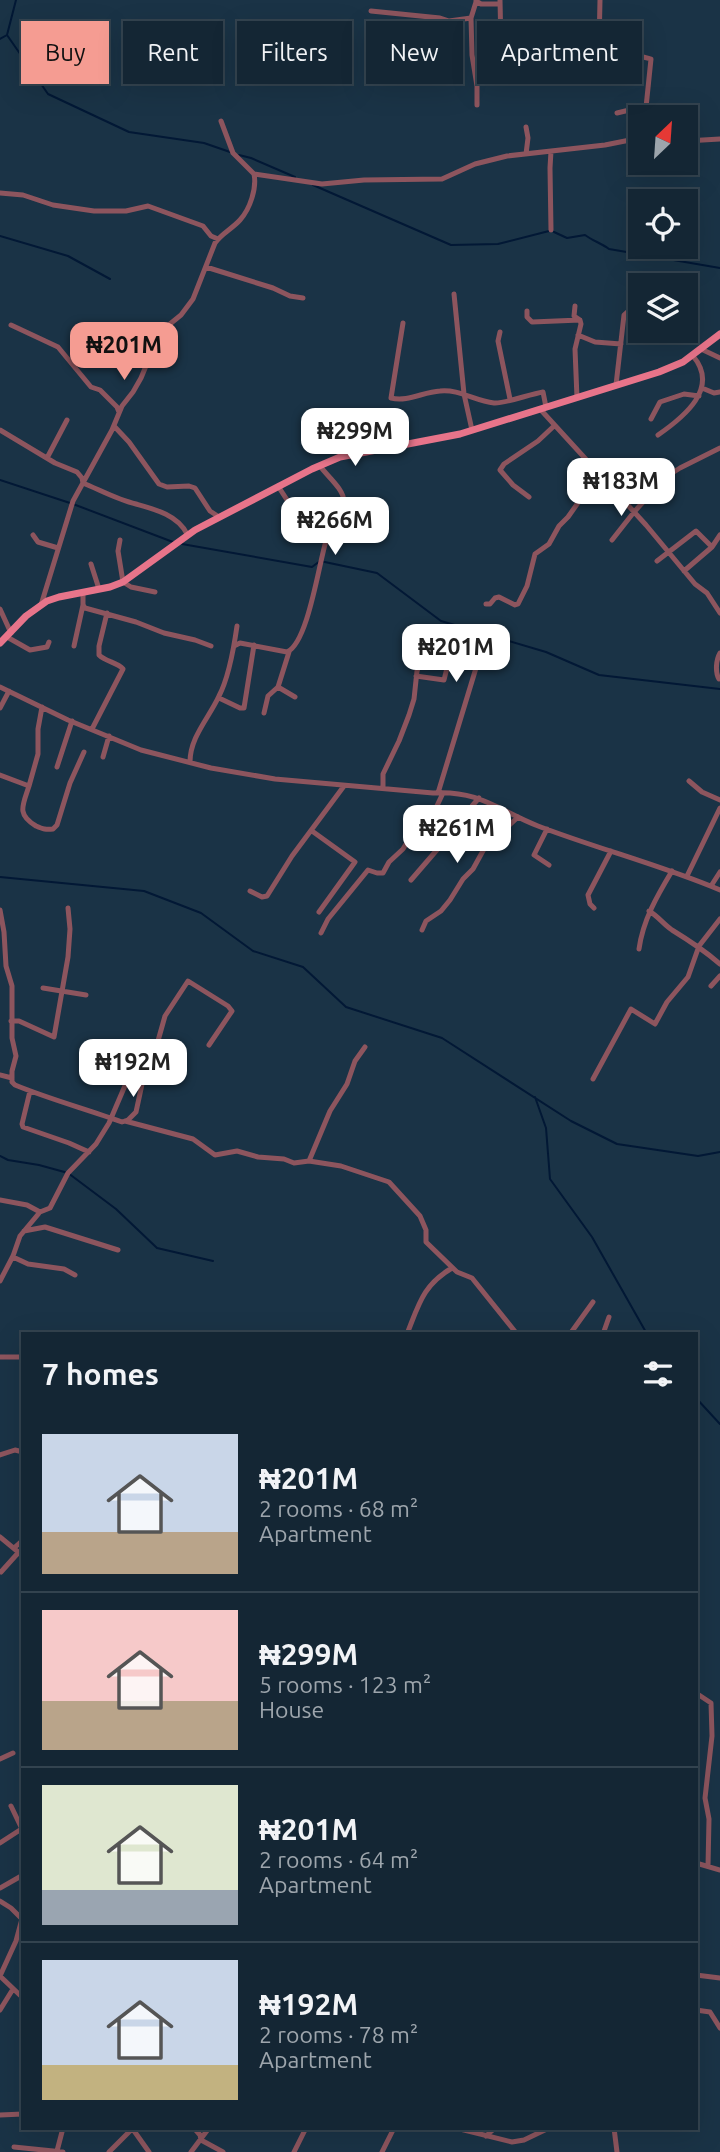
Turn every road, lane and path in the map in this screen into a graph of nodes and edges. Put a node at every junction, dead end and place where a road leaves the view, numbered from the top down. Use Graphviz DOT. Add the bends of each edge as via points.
graph roads {
  1 [pos="600,0"];
  2 [pos="475,1"];
  3 [pos="500,2"];
  4 [pos="371,11"];
  5 [pos="471,18"];
  6 [pos="500,21"];
  7 [pos="477,105"];
  8 [pos="646,105"];
  9 [pos="628,110"];
  10 [pos="617,113"];
  11 [pos="221,121"];
  12 [pos="526,127"];
  13 [pos="720,139"];
  14 [pos="628,140"];
  15 [pos="698,140"];
  16 [pos="551,151"];
  17 [pos="526,154"];
  18 [pos="254,174"];
  19 [pos="0,193"];
  20 [pos="551,230"];
  21 [pos="218,239"];
  22 [pos="206,267"];
  23 [pos="454,293"];
  24 [pos="303,298"];
  25 [pos="575,306"];
  26 [pos="527,311"];
  27 [pos="628,311"];
  28 [pos="580,320"];
  29 [pos="403,323"];
  30 [pos="11,325"];
  31 [pos="500,332"];
  32 [pos="720,334"];
  33 [pos="578,335"];
  34 [pos="621,344"];
  35 [pos="701,349"];
  36 [pos="693,356"];
  37 [pos="720,358"];
  38 [pos="616,386"];
  39 [pos="702,388"];
  40 [pos="720,392"];
  41 [pos="464,394"];
  42 [pos="699,396"];
  43 [pos="577,398"];
  44 [pos="510,399"];
  45 [pos="543,408"];
  46 [pos="119,412"];
  47 [pos="651,419"];
  48 [pos="67,420"];
  49 [pos="114,426"];
  50 [pos="554,426"];
  51 [pos="0,430"];
  52 [pos="472,430"];
  53 [pos="658,435"];
  54 [pos="720,448"];
  55 [pos="47,458"];
  56 [pos="320,466"];
  57 [pos="605,480"];
  58 [pos="83,483"];
  59 [pos="278,486"];
  60 [pos="529,497"];
  61 [pos="210,511"];
  62 [pos="634,512"];
  63 [pos="219,517"];
  64 [pos="206,524"];
  65 [pos="187,534"];
  66 [pos="720,535"];
  67 [pos="33,536"];
  68 [pos="120,540"];
  69 [pos="612,540"];
  70 [pos="326,542"];
  71 [pos="712,547"];
  72 [pos="58,548"];
  73 [pos="668,552"];
  74 [pos="657,561"];
  75 [pos="91,564"];
  76 [pos="684,570"];
  77 [pos="123,582"];
  78 [pos="99,589"];
  79 [pos="155,592"];
  80 [pos="82,593"];
  81 [pos="486,604"];
  82 [pos="41,605"];
  83 [pos="83,605"];
  84 [pos="0,609"];
  85 [pos="107,613"];
  86 [pos="720,613"];
  87 [pos="237,626"];
  88 [pos="417,632"];
  89 [pos="9,635"];
  90 [pos="455,636"];
  91 [pos="50,642"];
  92 [pos="0,643"];
  93 [pos="254,645"];
  94 [pos="74,646"];
  95 [pos="211,646"];
  96 [pos="234,646"];
  97 [pos="289,652"];
  98 [pos="720,653"];
  99 [pos="476,667"];
  100 [pos="416,676"];
  101 [pos="719,678"];
  102 [pos="0,687"];
  103 [pos="278,687"];
  104 [pos="9,691"];
  105 [pos="295,697"];
  106 [pos="219,698"];
  107 [pos="43,707"];
  108 [pos="0,708"];
  109 [pos="264,713"];
  110 [pos="72,721"];
  111 [pos="92,729"];
  112 [pos="109,736"];
  113 [pos="84,752"];
  114 [pos="103,757"];
  115 [pos="190,762"];
  116 [pos="57,767"];
  117 [pos="0,775"];
  118 [pos="689,781"];
  119 [pos="29,786"];
  120 [pos="344,786"];
  121 [pos="383,788"];
  122 [pos="440,793"];
  123 [pos="479,798"];
  124 [pos="720,800"];
  125 [pos="720,808"];
  126 [pos="518,817"];
  127 [pos="547,829"];
  128 [pos="312,831"];
  129 [pos="611,851"];
  130 [pos="549,865"];
  131 [pos="672,872"];
  132 [pos="720,872"];
  133 [pos="687,876"];
  134 [pos="411,880"];
  135 [pos="711,886"];
  136 [pos="720,890"];
  137 [pos="250,891"];
  138 [pos="68,908"];
  139 [pos="594,908"];
  140 [pos="0,910"];
  141 [pos="649,911"];
  142 [pos="319,912"];
  143 [pos="720,919"];
  144 [pos="422,930"];
  145 [pos="321,933"];
  146 [pos="699,946"];
  147 [pos="639,950"];
  148 [pos="720,964"];
  149 [pos="720,976"];
  150 [pos="711,986"];
  151 [pos="43,988"];
  152 [pos="61,991"];
  153 [pos="86,995"];
  154 [pos="11,1021"];
  155 [pos="209,1045"];
  156 [pos="365,1047"];
  157 [pos="145,1072"];
  158 [pos="0,1075"];
  159 [pos="12,1078"];
  160 [pos="593,1079"];
  161 [pos="30,1090"];
  162 [pos="111,1118"];
  163 [pos="125,1121"];
  164 [pos="89,1152"];
  165 [pos="309,1161"];
  166 [pos="0,1200"];
  167 [pos="20,1204"];
  168 [pos="40,1212"];
  169 [pos="30,1222"];
  170 [pos="24,1231"];
  171 [pos="118,1250"];
  172 [pos="13,1257"];
  173 [pos="452,1268"];
  174 [pos="75,1275"];
  175 [pos="0,1281"];
  176 [pos="593,1301"];
  177 [pos="609,1317"];
  178 [pos="408,1332"];
  179 [pos="515,1332"];
  180 [pos="571,1332"];
  181 [pos="604,1332"];
  182 [pos="0,1357"];
  183 [pos="21,1357"];
  184 [pos="21,1452"];
  185 [pos="0,1455"];
  186 [pos="0,1537"];
  187 [pos="21,1542"];
  188 [pos="14,1548"];
  189 [pos="21,1554"];
  190 [pos="21,1554"];
  191 [pos="1,1572"];
  192 [pos="698,1694"];
  193 [pos="13,1753"];
  194 [pos="0,1759"];
  195 [pos="11,1806"];
  196 [pos="21,1827"];
  197 [pos="21,1830"];
  198 [pos="0,1842"];
  199 [pos="698,1864"];
  200 [pos="708,1866"];
  201 [pos="720,1870"];
  202 [pos="21,1876"];
  203 [pos="0,1888"];
  204 [pos="0,1901"];
  205 [pos="21,1916"];
  206 [pos="21,1923"];
  207 [pos="698,1975"];
  208 [pos="0,1976"];
  209 [pos="720,1978"];
  210 [pos="13,1989"];
  211 [pos="21,1996"];
  212 [pos="0,2010"];
  213 [pos="698,2010"];
  214 [pos="720,2028"];
  215 [pos="21,2114"];
  216 [pos="0,2115"];
  217 [pos="62,2130"];
  218 [pos="130,2130"];
  219 [pos="133,2130"];
  220 [pos="196,2130"];
  221 [pos="208,2130"];
  222 [pos="305,2130"];
  223 [pos="393,2130"];
  224 [pos="464,2130"];
  225 [pos="493,2130"];
  226 [pos="545,2130"];
  227 [pos="614,2130"];
  228 [pos="486,2136"];
  229 [pos="201,2140"];
  230 [pos="15,2147"];
  231 [pos="34,2150"];
  232 [pos="60,2151"];
  233 [pos="109,2152"];
  234 [pos="149,2152"];
  235 [pos="191,2152"];
  236 [pos="223,2152"];
  237 [pos="294,2152"];
  238 [pos="382,2152"];
  239 [pos="617,2152"];
  1 -- 8 [label="street" via="599,46 604,51 651,59"];
  2 -- 3 [label="street"];
  2 -- 5 [label="street"];
  3 -- 6 [label="street"];
  4 -- 5 [label="street" via="449,21"];
  5 -- 7 [label="street"];
  9 -- 10 [label="street"];
  11 -- 18 [label="street" via="233,153"];
  12 -- 17 [label="street"];
  13 -- 15 [label="street"];
  14 -- 16 [label="street"];
  16 -- 17 [label="street"];
  16 -- 20 [label="street"];
  17 -- 18 [label="street" via="475,164 442,179 322,184"];
  18 -- 21 [label="street" via="254,190 243,216"];
  19 -- 21 [label="street" via="94,211 148,206 203,226"];
  21 -- 22 [label="street"];
  22 -- 24 [label="street"];
  22 -- 46 [label="street" via="193,299 159,338"];
  23 -- 41 [label="street"];
  25 -- 28 [label="street" via="573,316"];
  26 -- 28 [label="street" via="532,322"];
  27 -- 34 [label="street"];
  28 -- 33 [label="street"];
  29 -- 41 [label="street" via="391,398 439,391"];
  30 -- 46 [label="street" via="58,347"];
  31 -- 44 [label="street"];
  32 -- 35 [label="main road"];
  33 -- 34 [label="street"];
  33 -- 43 [label="street"];
  34 -- 38 [label="street"];
  35 -- 36 [label="main road"];
  35 -- 37 [label="street"];
  36 -- 38 [label="main road"];
  36 -- 39 [label="street" via="703,375"];
  38 -- 43 [label="main road"];
  39 -- 40 [label="street"];
  39 -- 42 [label="street"];
  41 -- 44 [label="street" via="496,403"];
  41 -- 52 [label="street"];
  42 -- 47 [label="street" via="684,394 660,402"];
  42 -- 53 [label="street" via="676,423"];
  43 -- 45 [label="main road"];
  44 -- 45 [label="street" via="543,393"];
  45 -- 50 [label="street"];
  45 -- 52 [label="main road"];
  46 -- 49 [label="street"];
  48 -- 55 [label="street"];
  49 -- 58 [label="street"];
  49 -- 61 [label="street" via="159,484 195,488"];
  50 -- 57 [label="street"];
  50 -- 60 [label="street" via="500,470"];
  51 -- 55 [label="street"];
  52 -- 56 [label="main road" via="369,450"];
  54 -- 62 [label="street" via="666,477"];
  55 -- 58 [label="street" via="77,472"];
  56 -- 59 [label="main road"];
  56 -- 70 [label="street" via="344,502"];
  57 -- 62 [label="street"];
  57 -- 81 [label="street" via="580,500 549,544 535,554 518,604 499,597"];
  58 -- 65 [label="street" via="155,509 183,526"];
  58 -- 72 [label="street"];
  59 -- 63 [label="main road"];
  59 -- 70 [label="street" via="302,523"];
  61 -- 63 [label="street"];
  61 -- 64 [label="street"];
  62 -- 69 [label="street"];
  62 -- 73 [label="street"];
  63 -- 64 [label="main road"];
  64 -- 65 [label="main road"];
  65 -- 77 [label="main road"];
  66 -- 71 [label="street"];
  67 -- 72 [label="street"];
  68 -- 77 [label="street"];
  70 -- 97 [label="street" via="310,608"];
  71 -- 73 [label="street" via="696,531"];
  71 -- 76 [label="street"];
  72 -- 82 [label="street"];
  73 -- 74 [label="street"];
  73 -- 76 [label="street"];
  75 -- 78 [label="street"];
  76 -- 86 [label="street"];
  77 -- 78 [label="main road"];
  77 -- 79 [label="street"];
  78 -- 80 [label="main road"];
  80 -- 82 [label="main road"];
  80 -- 83 [label="street"];
  82 -- 89 [label="main road"];
  83 -- 85 [label="street"];
  83 -- 94 [label="street"];
  84 -- 89 [label="street"];
  85 -- 95 [label="street"];
  85 -- 111 [label="street" via="99,655 124,669"];
  87 -- 96 [label="street"];
  88 -- 100 [label="street" via="426,648"];
  89 -- 91 [label="street" via="27,650 47,647"];
  89 -- 92 [label="main road"];
  90 -- 100 [label="street" via="444,680"];
  93 -- 96 [label="street"];
  93 -- 97 [label="street"];
  93 -- 106 [label="street" via="244,708"];
  96 -- 106 [label="street"];
  97 -- 103 [label="street"];
  98 -- 101 [label="street"];
  99 -- 122 [label="street"];
  100 -- 121 [label="street" via="414,699 383,774"];
  102 -- 104 [label="street"];
  103 -- 105 [label="street"];
  103 -- 109 [label="street" via="268,696"];
  104 -- 107 [label="street"];
  104 -- 108 [label="street"];
  106 -- 115 [label="street" via="192,746"];
  107 -- 110 [label="street"];
  107 -- 119 [label="street"];
  110 -- 111 [label="street"];
  110 -- 116 [label="street"];
  111 -- 112 [label="street"];
  112 -- 114 [label="street"];
  112 -- 115 [label="street"];
  113 -- 119 [label="street" via="53,829 45,830 24,818"];
  115 -- 120 [label="street" via="243,774"];
  117 -- 119 [label="street"];
  118 -- 124 [label="street"];
  120 -- 121 [label="street"];
  120 -- 128 [label="street"];
  121 -- 122 [label="street"];
  122 -- 123 [label="street"];
  122 -- 145 [label="street" via="435,810 418,824 383,873 368,870"];
  123 -- 126 [label="street"];
  123 -- 134 [label="street" via="454,834"];
  125 -- 133 [label="street"];
  126 -- 127 [label="street"];
  126 -- 144 [label="street" via="484,849 450,900"];
  127 -- 129 [label="street"];
  127 -- 130 [label="street" via="534,855"];
  128 -- 137 [label="street" via="267,896"];
  128 -- 142 [label="street" via="355,862"];
  129 -- 131 [label="street"];
  129 -- 139 [label="street" via="588,895"];
  131 -- 133 [label="street"];
  131 -- 141 [label="street"];
  132 -- 135 [label="street"];
  133 -- 135 [label="street"];
  135 -- 136 [label="street"];
  138 -- 152 [label="street" via="68,957"];
  140 -- 154 [label="street" via="12,986"];
  141 -- 146 [label="street"];
  141 -- 147 [label="street"];
  143 -- 146 [label="street"];
  146 -- 148 [label="street"];
  146 -- 160 [label="street" via="688,976 655,1024 631,1009"];
  149 -- 150 [label="street"];
  151 -- 152 [label="street"];
  152 -- 153 [label="street"];
  152 -- 154 [label="street" via="54,1037"];
  154 -- 159 [label="street" via="16,1056"];
  155 -- 157 [label="street" via="232,1011 188,981 165,1016"];
  156 -- 165 [label="street"];
  157 -- 162 [label="street" via="127,1080"];
  157 -- 163 [label="street" via="136,1112"];
  158 -- 159 [label="street"];
  159 -- 161 [label="street" via="15,1085"];
  161 -- 162 [label="street"];
  161 -- 164 [label="street" via="23,1128"];
  162 -- 163 [label="street"];
  162 -- 164 [label="street"];
  163 -- 165 [label="street" via="193,1139 215,1155 237,1151 294,1163"];
  164 -- 168 [label="street" via="68,1173 50,1208"];
  165 -- 173 [label="street" via="389,1182 416,1210 426,1230 426,1242"];
  166 -- 167 [label="street"];
  167 -- 168 [label="street"];
  167 -- 169 [label="street"];
  168 -- 169 [label="street"];
  169 -- 170 [label="street"];
  170 -- 171 [label="street" via="45,1227"];
  170 -- 172 [label="street"];
  172 -- 174 [label="street"];
  172 -- 175 [label="street"];
  173 -- 178 [label="street" via="425,1290"];
  173 -- 179 [label="street" via="472,1278"];
  176 -- 180 [label="street"];
  177 -- 181 [label="street"];
  182 -- 183 [label="street"];
  184 -- 185 [label="street"];
  186 -- 188 [label="street"];
  187 -- 188 [label="street"];
  188 -- 189 [label="street"];
  190 -- 191 [label="street"];
  192 -- 200 [label="street" via="713,1701 705,1798"];
  193 -- 194 [label="street"];
  195 -- 196 [label="street"];
  197 -- 198 [label="street"];
  199 -- 200 [label="street"];
  200 -- 201 [label="street"];
  202 -- 203 [label="street"];
  204 -- 205 [label="street"];
  206 -- 208 [label="street"];
  207 -- 209 [label="street"];
  208 -- 210 [label="street"];
  210 -- 211 [label="street"];
  210 -- 212 [label="street"];
  213 -- 214 [label="street" via="710,2012"];
  215 -- 216 [label="street"];
  217 -- 232 [label="street"];
  218 -- 233 [label="street"];
  219 -- 234 [label="street"];
  220 -- 229 [label="street"];
  221 -- 229 [label="street"];
  222 -- 237 [label="street"];
  223 -- 238 [label="street"];
  224 -- 228 [label="street"];
  225 -- 228 [label="street"];
  226 -- 228 [label="street" via="519,2142"];
  227 -- 239 [label="street"];
  229 -- 235 [label="street"];
  229 -- 236 [label="street"];
  230 -- 231 [label="street"];
  231 -- 232 [label="street"];
}
